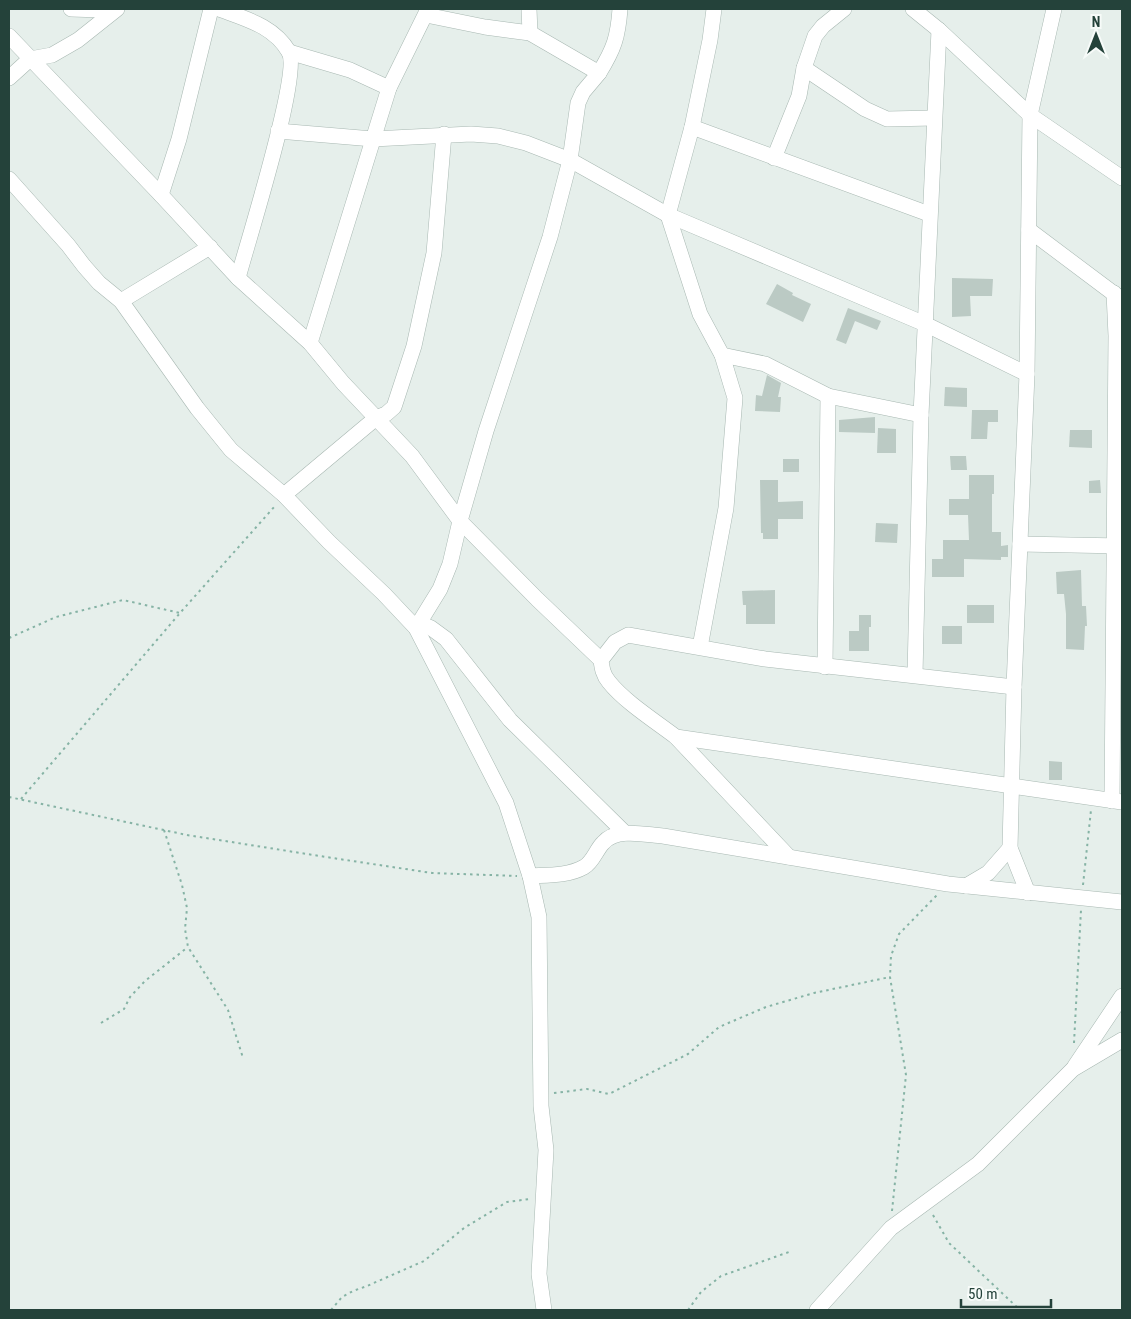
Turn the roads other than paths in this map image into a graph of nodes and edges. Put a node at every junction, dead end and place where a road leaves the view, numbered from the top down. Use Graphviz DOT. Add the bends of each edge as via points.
graph roads {
  1 [pos="71,9"];
  2 [pos="106,9"];
  3 [pos="117,9"];
  4 [pos="211,9"];
  5 [pos="219,9"];
  6 [pos="529,9"];
  7 [pos="620,9"];
  8 [pos="714,9"];
  9 [pos="844,9"];
  10 [pos="913,9"];
  11 [pos="1054,9"];
  12 [pos="427,12"];
  13 [pos="939,30"];
  14 [pos="530,33"];
  15 [pos="9,36"];
  16 [pos="289,52"];
  17 [pos="30,59"];
  18 [pos="804,68"];
  19 [pos="598,73"];
  20 [pos="9,78"];
  21 [pos="389,88"];
  22 [pos="1030,114"];
  23 [pos="934,118"];
  24 [pos="692,128"];
  25 [pos="278,131"];
  26 [pos="444,134"];
  27 [pos="373,139"];
  28 [pos="774,158"];
  29 [pos="570,160"];
  30 [pos="1122,178"];
  31 [pos="9,179"];
  32 [pos="161,195"];
  33 [pos="929,214"];
  34 [pos="668,215"];
  35 [pos="1029,230"];
  36 [pos="210,247"];
  37 [pos="238,278"];
  38 [pos="1118,297"];
  39 [pos="121,301"];
  40 [pos="925,324"];
  41 [pos="310,343"];
  42 [pos="722,354"];
  43 [pos="1027,374"];
  44 [pos="828,396"];
  45 [pos="920,415"];
  46 [pos="376,418"];
  47 [pos="284,495"];
  48 [pos="460,521"];
  49 [pos="1020,544"];
  50 [pos="1118,546"];
  51 [pos="418,626"];
  52 [pos="700,647"];
  53 [pos="601,660"];
  54 [pos="824,666"];
  55 [pos="916,675"];
  56 [pos="1014,687"];
  57 [pos="1117,702"];
  58 [pos="676,737"];
  59 [pos="1011,786"];
  60 [pos="1117,802"];
  61 [pos="625,833"];
  62 [pos="1010,848"];
  63 [pos="789,857"];
  64 [pos="530,876"];
  65 [pos="966,886"];
  66 [pos="1028,893"];
  67 [pos="1122,902"];
  68 [pos="1122,996"];
  69 [pos="1122,1040"];
  70 [pos="1073,1069"];
  71 [pos="544,1310"];
  72 [pos="817,1310"];
  1 -- 2 [label="street"];
  3 -- 17 [label="street" via="65,48 52,55"];
  4 -- 32 [label="street" via="179,139"];
  5 -- 16 [label="street" via="266,28"];
  6 -- 14 [label="street"];
  7 -- 19 [label="street" via="615,42"];
  8 -- 24 [label="street"];
  9 -- 18 [label="street" via="815,36"];
  10 -- 13 [label="street"];
  11 -- 22 [label="street"];
  12 -- 14 [label="street" via="485,27"];
  12 -- 21 [label="street"];
  13 -- 22 [label="street"];
  13 -- 23 [label="street"];
  14 -- 19 [label="street"];
  15 -- 17 [label="street"];
  16 -- 21 [label="street" via="350,70"];
  16 -- 25 [label="street" via="292,60 290,84"];
  17 -- 20 [label="street"];
  17 -- 32 [label="street"];
  18 -- 23 [label="street" via="865,109 887,119"];
  18 -- 28 [label="street" via="799,96"];
  19 -- 29 [label="street" via="578,103"];
  21 -- 27 [label="street"];
  22 -- 30 [label="street"];
  22 -- 35 [label="street"];
  23 -- 33 [label="street"];
  24 -- 28 [label="street"];
  24 -- 34 [label="street"];
  25 -- 27 [label="street"];
  25 -- 37 [label="street"];
  26 -- 27 [label="street"];
  26 -- 29 [label="street" via="498,136"];
  26 -- 46 [label="street" via="434,253 414,346 394,408"];
  27 -- 41 [label="street"];
  28 -- 33 [label="street"];
  29 -- 34 [label="street"];
  29 -- 48 [label="street" via="550,237"];
  31 -- 39 [label="street" via="99,283"];
  32 -- 36 [label="street"];
  33 -- 40 [label="street"];
  34 -- 40 [label="street"];
  34 -- 42 [label="street" via="700,314"];
  35 -- 38 [label="street"];
  35 -- 43 [label="street"];
  36 -- 37 [label="street"];
  36 -- 39 [label="street"];
  37 -- 41 [label="street"];
  38 -- 50 [label="street"];
  39 -- 47 [label="street" via="197,408 232,450"];
  40 -- 43 [label="street"];
  40 -- 45 [label="street"];
  41 -- 46 [label="street"];
  42 -- 44 [label="street" via="765,364"];
  42 -- 52 [label="street" via="735,398 726,508"];
  43 -- 49 [label="street"];
  44 -- 45 [label="street"];
  44 -- 54 [label="street"];
  45 -- 55 [label="street"];
  46 -- 47 [label="street"];
  46 -- 48 [label="street" via="412,456"];
  47 -- 51 [label="street"];
  48 -- 51 [label="street" via="450,564 440,589"];
  48 -- 53 [label="street"];
  49 -- 50 [label="street"];
  49 -- 56 [label="street"];
  50 -- 57 [label="street"];
  51 -- 61 [label="street" via="431,628 446,639 510,720"];
  51 -- 64 [label="street" via="506,803"];
  52 -- 53 [label="street" via="628,634 614,642"];
  52 -- 54 [label="street"];
  53 -- 58 [label="street" via="602,671 608,681"];
  54 -- 55 [label="street"];
  55 -- 56 [label="street"];
  56 -- 59 [label="street"];
  57 -- 60 [label="street"];
  58 -- 59 [label="street"];
  58 -- 63 [label="street"];
  59 -- 60 [label="street"];
  59 -- 62 [label="street"];
  61 -- 63 [label="street" via="663,836"];
  61 -- 64 [label="street" via="604,841 585,867 569,873"];
  62 -- 65 [label="street" via="988,872"];
  62 -- 66 [label="street"];
  63 -- 65 [label="street"];
  64 -- 71 [label="street" via="539,917 541,1094 546,1150 539,1274"];
  65 -- 66 [label="street"];
  66 -- 67 [label="street"];
  68 -- 70 [label="street"];
  69 -- 70 [label="street"];
  70 -- 72 [label="street" via="978,1164 891,1228"];
}
